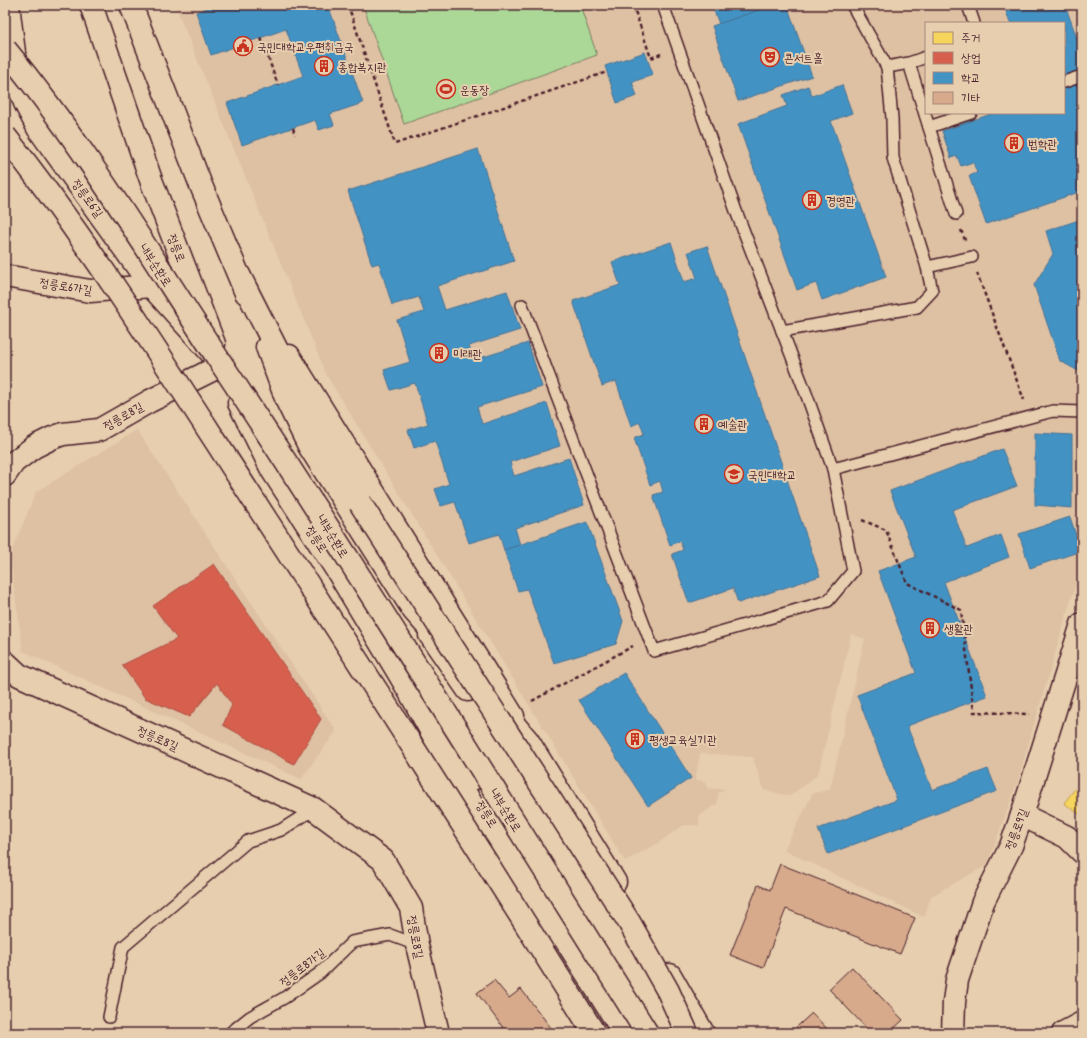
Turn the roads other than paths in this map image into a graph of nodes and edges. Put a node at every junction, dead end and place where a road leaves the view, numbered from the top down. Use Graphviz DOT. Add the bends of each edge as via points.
graph roads {
  1 [pos="8,5"];
  2 [pos="91,5"];
  3 [pos="131,5"];
  4 [pos="663,5"];
  5 [pos="852,5"];
  6 [pos="968,5"];
  7 [pos="974,22"];
  8 [pos="5,49"];
  9 [pos="925,57"];
  10 [pos="909,63"];
  11 [pos="886,67"];
  12 [pos="1082,76"];
  13 [pos="1065,82"];
  14 [pos="968,114"];
  15 [pos="929,127"];
  16 [pos="5,136"];
  17 [pos="956,214"];
  18 [pos="972,257"];
  19 [pos="927,266"];
  20 [pos="239,275"];
  21 [pos="5,276"];
  22 [pos="151,286"];
  23 [pos="522,305"];
  24 [pos="782,331"];
  25 [pos="222,365"];
  26 [pos="1082,412"];
  27 [pos="833,469"];
  28 [pos="5,475"];
  29 [pos="414,612"];
  30 [pos="1082,624"];
  31 [pos="5,662"];
  32 [pos="398,671"];
  33 [pos="528,740"];
  34 [pos="314,810"];
  35 [pos="1022,815"];
  36 [pos="593,845"];
  37 [pos="1082,852"];
  38 [pos="417,945"];
  39 [pos="109,1017"];
  40 [pos="1082,1023"];
  41 [pos="230,1033"];
  42 [pos="438,1033"];
  43 [pos="589,1033"];
  44 [pos="594,1033"];
  45 [pos="624,1033"];
  46 [pos="647,1033"];
  47 [pos="657,1033"];
  48 [pos="688,1033"];
  49 [pos="703,1033"];
  50 [pos="952,1033"];
  51 [pos="1063,1033"];
  1 -- 22 [label="main road, 정릉로6길" via="18,84 25,103 38,128"];
  2 -- 25 [label="main road, 정릉로" via="151,180"];
  3 -- 20 [label="main road" via="200,183"];
  4 -- 24 [label="lane" via="736,211"];
  5 -- 11 [label="lane"];
  6 -- 7 [label="lane"];
  8 -- 46 [label="main road, 내부순환로, bridge" via="35,85 90,163 264,428"];
  9 -- 10 [label="lane"];
  10 -- 11 [label="lane"];
  10 -- 15 [label="lane"];
  11 -- 19 [label="lane" via="892,118 893,158"];
  12 -- 13 [label="lane"];
  14 -- 15 [label="lane"];
  15 -- 17 [label="lane"];
  16 -- 44 [label="main road, bridge" via="111,279 464,825"];
  18 -- 19 [label="lane"];
  19 -- 24 [label="lane" via="932,292 917,307"];
  20 -- 29 [label="main road" via="287,401 309,446"];
  20 -- 33 [label="main road"];
  20 -- 48 [label="main road, bridge" via="319,433 360,503 629,922 668,991"];
  21 -- 22 [label="main road, 정릉로6가길" via="90,291"];
  22 -- 25 [label="main road, 정릉로6길"];
  23 -- 27 [label="lane" via="654,651 828,601 853,571"];
  24 -- 27 [label="lane"];
  25 -- 28 [label="main road, 정릉로8길" via="99,430 63,434 34,447 14,462"];
  25 -- 32 [label="main road, 정릉로" via="272,470"];
  26 -- 27 [label="lane" via="1053,412 1031,417"];
  29 -- 33 [label="main road"];
  29 -- 36 [label="main road" via="509,750"];
  30 -- 35 [label="main road, 정릉로9길"];
  31 -- 34 [label="main road, 정릉로8길" via="19,675"];
  32 -- 43 [label="main road, bridge" via="577,994"];
  32 -- 45 [label="main road, 정릉로"];
  32 -- 47 [label="main road" via="600,945"];
  33 -- 36 [label="main road"];
  34 -- 38 [label="main road, 정릉로8길" via="383,860 411,908"];
  34 -- 39 [label="lane" via="281,830 248,841 123,948"];
  35 -- 37 [label="main road" via="1067,837"];
  35 -- 50 [label="main road, 정릉로9길" via="1011,846 983,902 957,980"];
  36 -- 49 [label="main road"];
  38 -- 41 [label="lane, 정릉로8가길" via="390,935 352,942 320,973 284,998 250,1017"];
  38 -- 42 [label="main road, 정릉로8길"];
  40 -- 51 [label="main road"];
}
